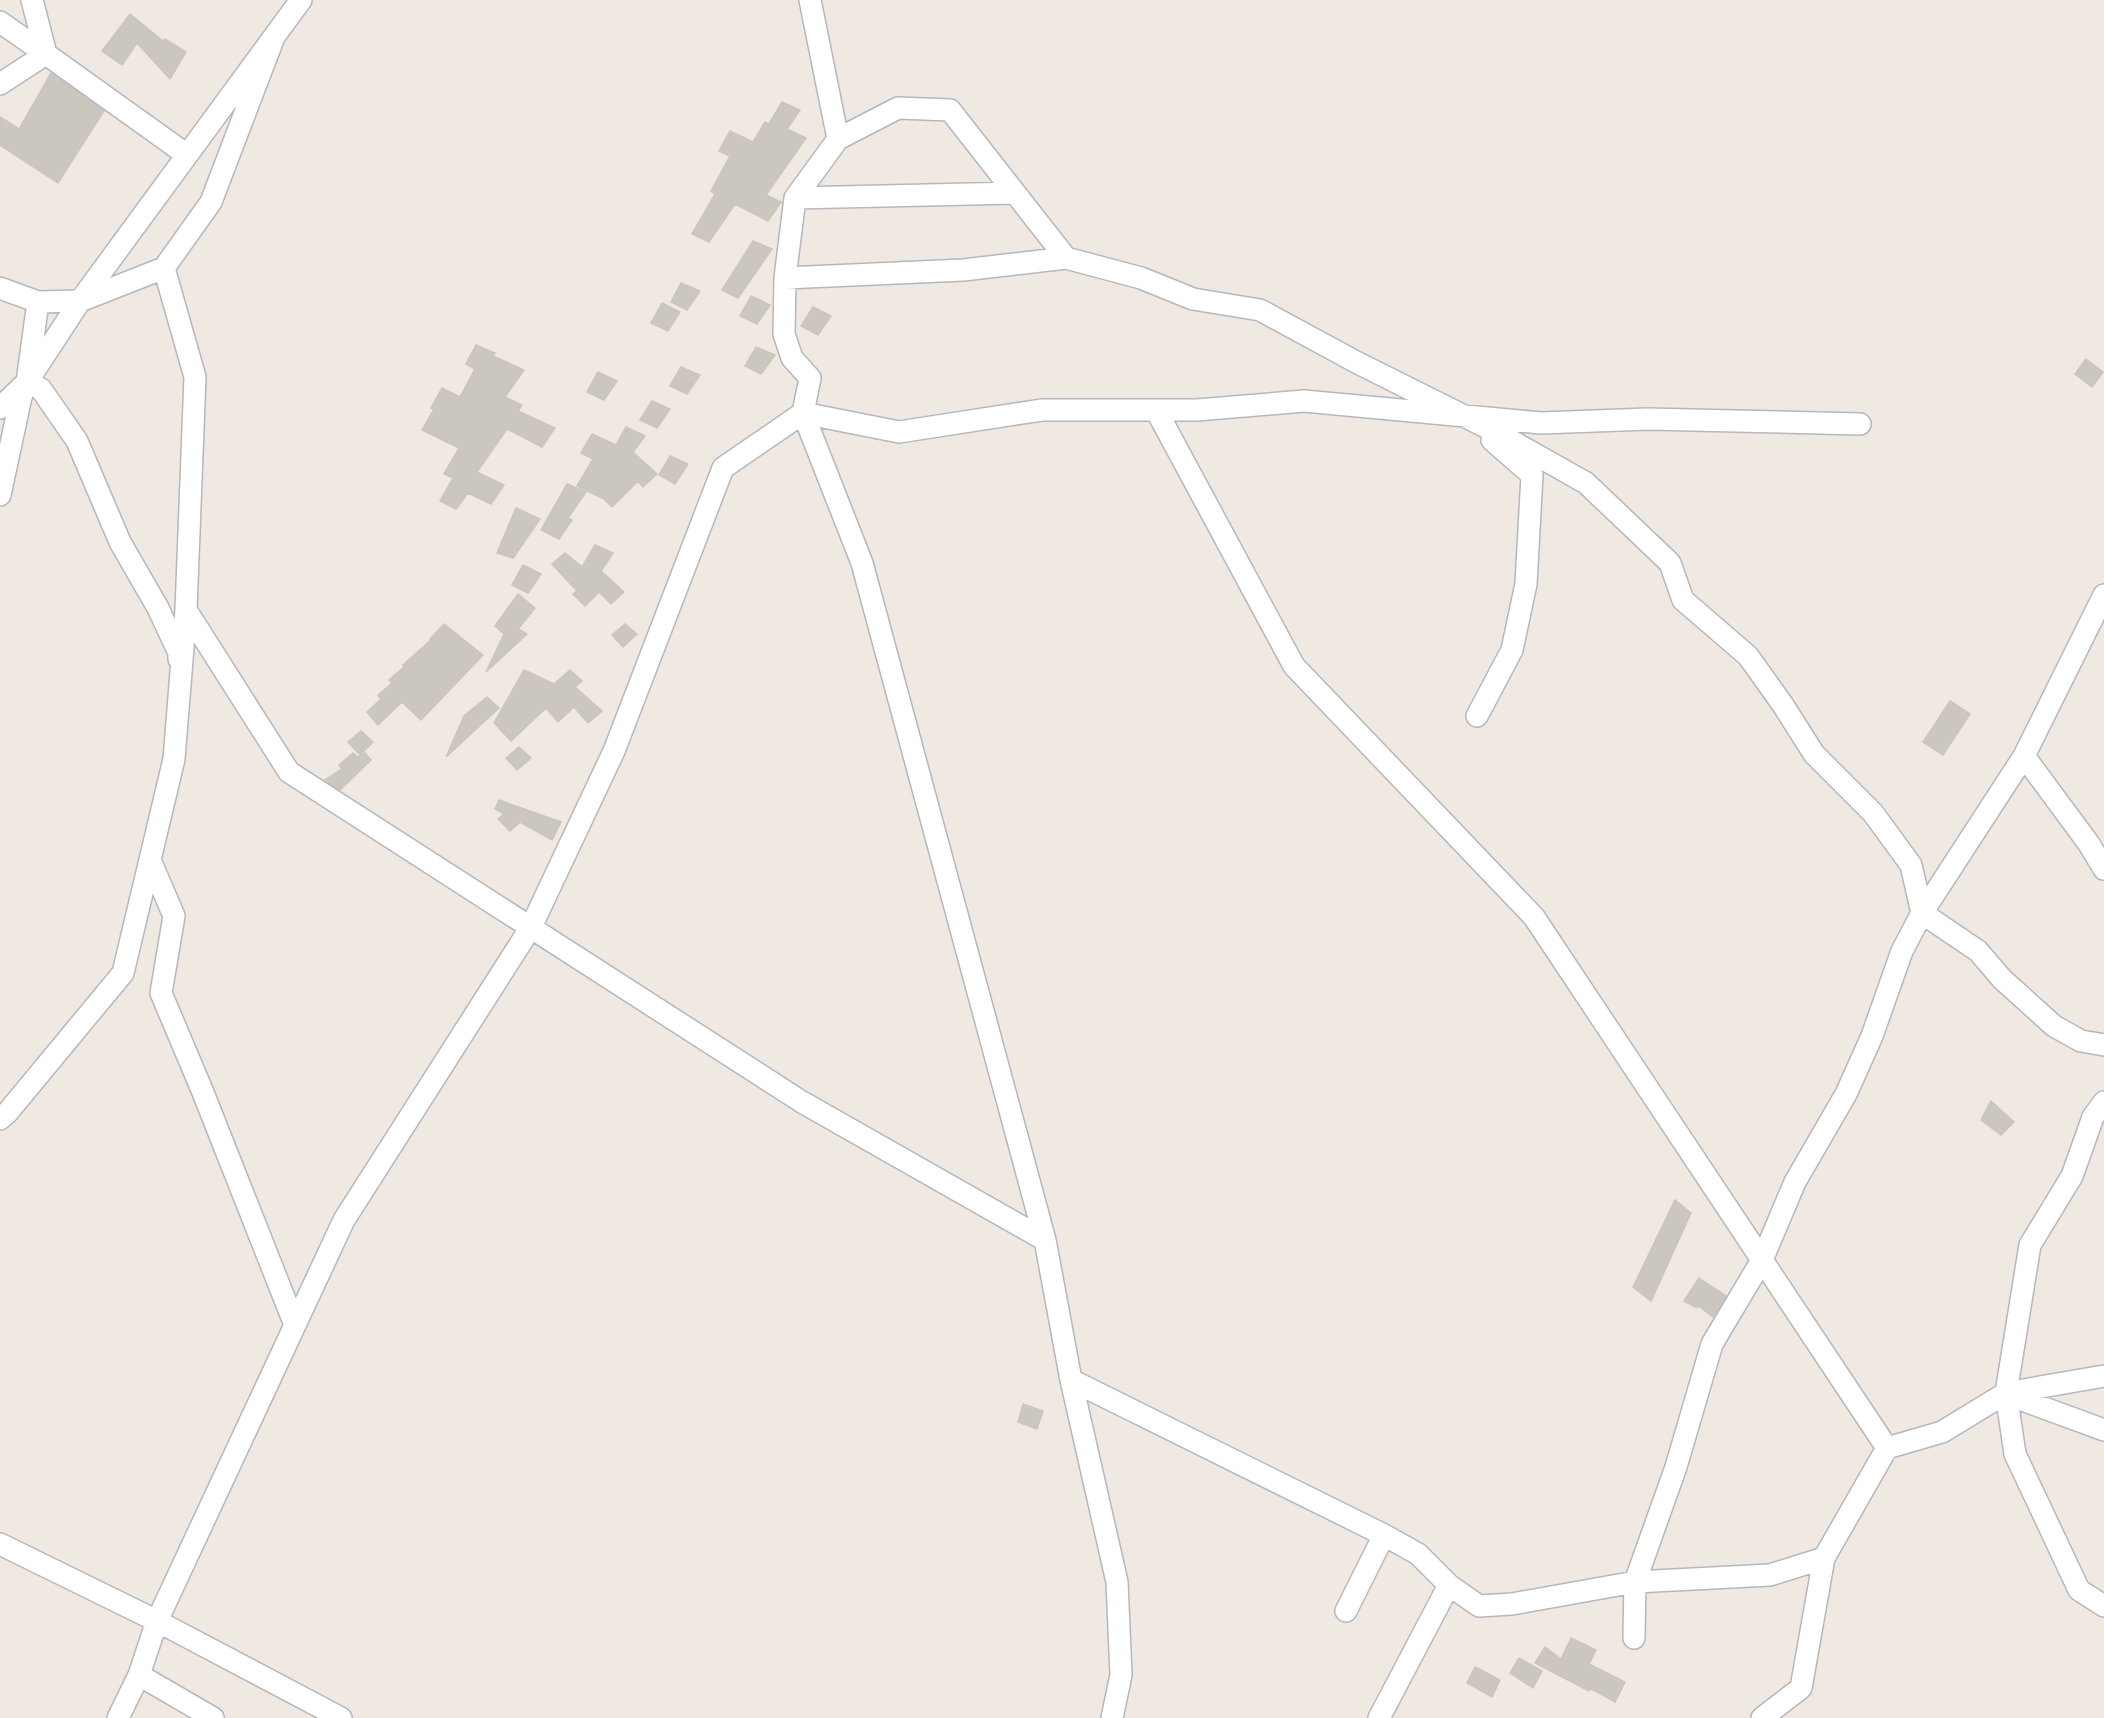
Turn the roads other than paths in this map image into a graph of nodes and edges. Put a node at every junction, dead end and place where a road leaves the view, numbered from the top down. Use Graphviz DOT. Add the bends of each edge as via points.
graph roads {
  1 [pos="32,0"];
  2 [pos="301,0"];
  3 [pos="810,0"];
  4 [pos="0,22"];
  5 [pos="274,37"];
  6 [pos="46,54"];
  7 [pos="0,84"];
  8 [pos="838,139"];
  9 [pos="187,155"];
  10 [pos="1016,193"];
  11 [pos="795,198"];
  12 [pos="1066,258"];
  13 [pos="164,267"];
  14 [pos="785,278"];
  15 [pos="0,288"];
  16 [pos="80,301"];
  17 [pos="38,302"];
  18 [pos="27,381"];
  19 [pos="0,408"];
  20 [pos="1156,410"];
  21 [pos="803,413"];
  22 [pos="1465,416"];
  23 [pos="1860,424"];
  24 [pos="0,495"];
  25 [pos="2104,596"];
  26 [pos="186,610"];
  27 [pos="180,678"];
  28 [pos="1477,716"];
  29 [pos="2024,756"];
  30 [pos="150,860"];
  31 [pos="2104,870"];
  32 [pos="1922,913"];
  33 [pos="531,927"];
  34 [pos="2104,1045"];
  35 [pos="2099,1110"];
  36 [pos="0,1119"];
  37 [pos="2104,1136"];
  38 [pos="1046,1240"];
  39 [pos="1762,1260"];
  40 [pos="295,1325"];
  41 [pos="2104,1376"];
  42 [pos="1071,1380"];
  43 [pos="2006,1394"];
  44 [pos="2104,1430"];
  45 [pos="1887,1448"];
  46 [pos="1384,1535"];
  47 [pos="0,1544"];
  48 [pos="1824,1557"];
  49 [pos="1635,1582"];
  50 [pos="1449,1586"];
  51 [pos="2104,1606"];
  52 [pos="1346,1611"];
  53 [pos="157,1621"];
  54 [pos="1634,1638"];
  55 [pos="139,1676"];
  56 [pos="118,1718"];
  57 [pos="213,1718"];
  58 [pos="341,1718"];
  59 [pos="1112,1718"];
  60 [pos="1379,1718"];
  61 [pos="1762,1718"];
  1 -- 6 [label="street"];
  2 -- 5 [label="street"];
  3 -- 8 [label="street"];
  4 -- 6 [label="street"];
  5 -- 9 [label="street"];
  5 -- 13 [label="street" via="211,202"];
  6 -- 7 [label="street"];
  6 -- 9 [label="street"];
  8 -- 10 [label="street" via="898,108 950,110"];
  8 -- 11 [label="street"];
  9 -- 16 [label="street"];
  10 -- 11 [label="street"];
  10 -- 12 [label="street"];
  11 -- 14 [label="street"];
  12 -- 14 [label="street" via="963,270"];
  12 -- 22 [label="street" via="1141,278 1193,299 1260,310"];
  13 -- 16 [label="street"];
  13 -- 26 [label="street" via="195,377"];
  14 -- 21 [label="street" via="784,334 792,358 810,378"];
  15 -- 17 [label="street"];
  16 -- 17 [label="street"];
  16 -- 18 [label="street"];
  17 -- 18 [label="street"];
  18 -- 19 [label="street"];
  18 -- 24 [label="street"];
  18 -- 27 [label="street" via="41,389 77,441 120,542 179,653"];
  20 -- 21 [label="street" via="1042,410 899,432"];
  20 -- 22 [label="street" via="1304,400"];
  20 -- 39 [label="street" via="1294,666 1534,917"];
  21 -- 33 [label="street" via="723,468 614,752"];
  21 -- 38 [label="street" via="862,562"];
  22 -- 23 [label="street" via="1541,423 1648,419"];
  22 -- 28 [label="street" via="1532,476 1526,584 1512,650"];
  22 -- 32 [label="street" via="1586,483 1670,563 1683,600 1748,656 1814,754 1873,813 1911,865"];
  25 -- 29 [label="street"];
  26 -- 27 [label="street"];
  26 -- 33 [label="street" via="289,772"];
  27 -- 30 [label="street" via="174,759"];
  29 -- 31 [label="street"];
  29 -- 32 [label="street"];
  30 -- 36 [label="street" via="123,974"];
  30 -- 40 [label="street" via="174,916 161,993"];
  32 -- 34 [label="street" via="1977,951 2054,1026 2081,1041"];
  32 -- 39 [label="street" via="1902,951 1872,1036 1846,1094 1795,1182"];
  33 -- 38 [label="street" via="802,1102"];
  33 -- 40 [label="street" via="344,1220"];
  35 -- 37 [label="street"];
  35 -- 43 [label="street" via="2072,1176 2030,1245"];
  38 -- 42 [label="street"];
  39 -- 45 [label="street"];
  39 -- 49 [label="street" via="1712,1344 1676,1467"];
  40 -- 53 [label="street"];
  41 -- 43 [label="street"];
  42 -- 46 [label="street"];
  42 -- 59 [label="street" via="1117,1582 1121,1675"];
  43 -- 44 [label="street"];
  43 -- 45 [label="street" via="1942,1432"];
  43 -- 51 [label="street" via="2015,1454 2079,1590"];
  45 -- 48 [label="street"];
  46 -- 50 [label="street" via="1418,1554"];
  46 -- 52 [label="street"];
  47 -- 53 [label="street"];
  48 -- 49 [label="street" via="1770,1575"];
  48 -- 61 [label="street" via="1801,1688"];
  49 -- 50 [label="street" via="1512,1604 1479,1606"];
  49 -- 54 [label="street"];
  50 -- 60 [label="street"];
  53 -- 55 [label="street"];
  53 -- 58 [label="street"];
  55 -- 56 [label="street"];
  55 -- 57 [label="street"];
}
